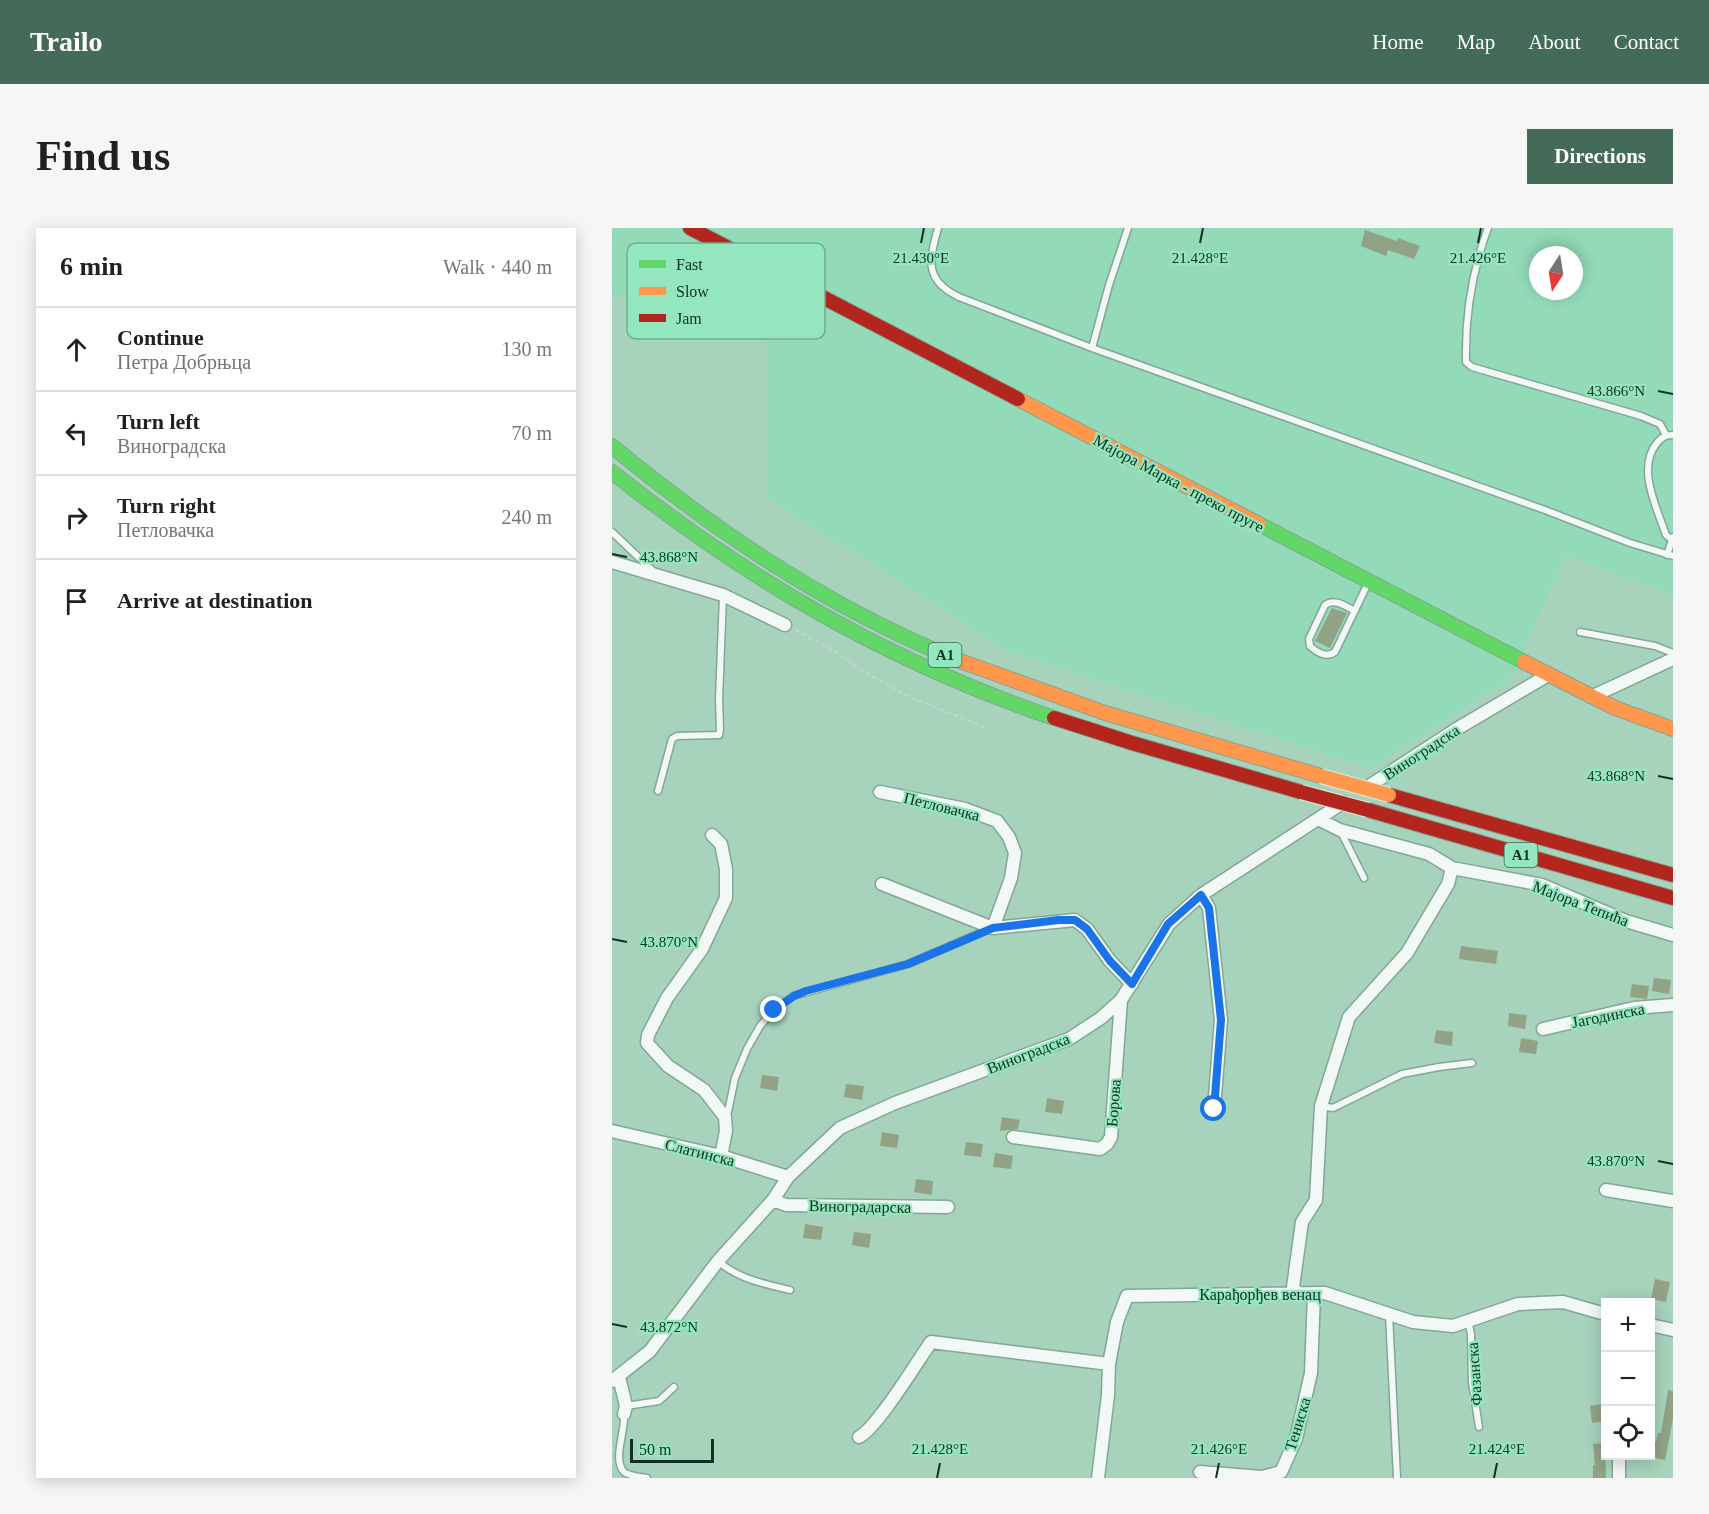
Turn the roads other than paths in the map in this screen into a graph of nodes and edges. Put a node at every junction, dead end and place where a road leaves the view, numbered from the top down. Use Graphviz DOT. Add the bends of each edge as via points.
graph roads {
  1 [pos="690,228"];
  2 [pos="938,228"];
  3 [pos="1128,228"];
  4 [pos="1488,228"];
  5 [pos="719,243"];
  6 [pos="825,298"];
  7 [pos="1092,348"];
  8 [pos="1670,435"];
  9 [pos="612,446"];
  10 [pos="612,472"];
  11 [pos="612,532"];
  12 [pos="1672,538"];
  13 [pos="1670,556"];
  14 [pos="612,562"];
  15 [pos="658,576"];
  16 [pos="1369,582"];
  17 [pos="723,595"];
  18 [pos="1355,611"];
  19 [pos="785,625"];
  20 [pos="1580,632"];
  21 [pos="1673,653"];
  22 [pos="1673,659"];
  23 [pos="1548,675"];
  24 [pos="1591,697"];
  25 [pos="1673,729"];
  26 [pos="658,791"];
  27 [pos="880,792"];
  28 [pos="1318,819"];
  29 [pos="1340,830"];
  30 [pos="712,835"];
  31 [pos="1452,868"];
  32 [pos="1673,875"];
  33 [pos="1364,878"];
  34 [pos="882,884"];
  35 [pos="1201,895"];
  36 [pos="1673,898"];
  37 [pos="993,928"];
  38 [pos="1673,935"];
  39 [pos="1132,984"];
  40 [pos="1121,1000"];
  41 [pos="1673,1005"];
  42 [pos="1543,1029"];
  43 [pos="1472,1063"];
  44 [pos="1321,1106"];
  45 [pos="1214,1109"];
  46 [pos="725,1117"];
  47 [pos="612,1131"];
  48 [pos="1012,1137"];
  49 [pos="721,1156"];
  50 [pos="788,1177"];
  51 [pos="1606,1190"];
  52 [pos="773,1200"];
  53 [pos="1673,1201"];
  54 [pos="948,1207"];
  55 [pos="718,1262"];
  56 [pos="790,1290"];
  57 [pos="1314,1293"];
  58 [pos="1298,1294"];
  59 [pos="1601,1313"];
  60 [pos="1389,1314"];
  61 [pos="1468,1321"];
  62 [pos="1655,1326"];
  63 [pos="1673,1330"];
  64 [pos="1109,1364"];
  65 [pos="616,1379"];
  66 [pos="674,1387"];
  67 [pos="625,1410"];
  68 [pos="1479,1427"];
  69 [pos="859,1437"];
  70 [pos="1619,1460"];
  71 [pos="1200,1472"];
  72 [pos="647,1478"];
  73 [pos="1098,1478"];
  74 [pos="1397,1478"];
  75 [pos="1619,1478"];
  1 -- 5 [label="main road, Мајора Марка - преко пруге"];
  2 -- 7 [label="lane" via="930,258 934,276 944,290"];
  3 -- 7 [label="lane"];
  4 -- 8 [label="lane" via="1471,289 1466,362 1472,367 1641,416 1660,424"];
  6 -- 16 [label="main road, Мајора Марка - преко пруге"];
  7 -- 13 [label="lane"];
  8 -- 12 [label="lane" via="1652,449 1648,462 1650,485 1666,535"];
  9 -- 32 [label="main road, A1, bridge" via="756,553 833,600 947,656 1051,695 1198,741"];
  10 -- 36 [label="main road, A1, bridge" via="735,565 826,619 902,658 990,696 1142,747"];
  11 -- 15 [label="lane"];
  12 -- 13 [label="lane"];
  14 -- 15 [label="street"];
  15 -- 17 [label="street"];
  16 -- 18 [label="lane"];
  16 -- 23 [label="main road, Мајора Марка - преко пруге"];
  17 -- 19 [label="street"];
  17 -- 26 [label="lane" via="719,735 672,739"];
  18 -- 18 [label="lane" via="1332,601 1325,605 1309,639 1310,646 1321,654 1333,654"];
  20 -- 21 [label="lane"];
  22 -- 24 [label="street"];
  23 -- 24 [label="main road, Мајора Марка - преко пруге"];
  23 -- 28 [label="street, Виноградска"];
  24 -- 25 [label="main road, Мајора Марка - преко пруге"];
  27 -- 37 [label="street, Петловачка" via="965,809 997,821 1016,853"];
  28 -- 29 [label="street, Мајора Тепића"];
  28 -- 35 [label="street, Виноградска"];
  29 -- 31 [label="street, Мајора Тепића" via="1429,854"];
  29 -- 33 [label="lane"];
  30 -- 46 [label="street" via="721,844 726,898 702,949 667,998 647,1043 668,1066 704,1090"];
  31 -- 38 [label="street, Мајора Тепића" via="1542,885 1626,921"];
  31 -- 44 [label="street" via="1448,884 1407,953 1349,1017"];
  34 -- 37 [label="street"];
  35 -- 39 [label="street, Виноградска" via="1168,924"];
  35 -- 45 [label="street" via="1209,908 1221,1020"];
  37 -- 39 [label="street" via="1075,920"];
  37 -- 46 [label="lane" via="908,964 806,991 774,1010 747,1049"];
  39 -- 40 [label="street, Виноградска"];
  40 -- 48 [label="street, Борова" via="1111,1137 1107,1144 1100,1149"];
  40 -- 50 [label="street, Виноградска" via="1069,1039 895,1103 840,1128"];
  41 -- 42 [label="street, Јагодинска" via="1634,1008"];
  43 -- 44 [label="lane" via="1402,1074 1333,1108"];
  44 -- 58 [label="street" via="1316,1200 1302,1222 1293,1287"];
  46 -- 49 [label="street"];
  47 -- 49 [label="street, Слатинска"];
  49 -- 50 [label="street, Слатинска"];
  50 -- 52 [label="street, Виноградска"];
  51 -- 53 [label="street"];
  52 -- 54 [label="street, Виноградарска" via="786,1205"];
  52 -- 55 [label="street, Виноградска"];
  55 -- 56 [label="lane" via="751,1280"];
  55 -- 65 [label="street, Виноградска" via="650,1351"];
  57 -- 58 [label="street, Карађорђев венац"];
  57 -- 60 [label="street, Карађорђев венац"];
  57 -- 71 [label="street, Тениска" via="1311,1373 1296,1439 1281,1472 1262,1477"];
  58 -- 64 [label="street, Карађорђев венац" via="1127,1296 1117,1322"];
  59 -- 61 [label="street, Карађорђев венац" via="1563,1302 1518,1304"];
  60 -- 61 [label="street, Карађорђев венац" via="1413,1322 1453,1326"];
  60 -- 74 [label="lane"];
  61 -- 68 [label="lane, Фазанска"];
  62 -- 63 [label="street"];
  64 -- 69 [label="street" via="931,1342 879,1418"];
  64 -- 73 [label="street, Карађорђев венац"];
  65 -- 67 [label="street"];
  66 -- 67 [label="lane" via="659,1401"];
  67 -- 72 [label="lane" via="619,1450 621,1468 626,1474"];
  70 -- 75 [label="street"];
}
